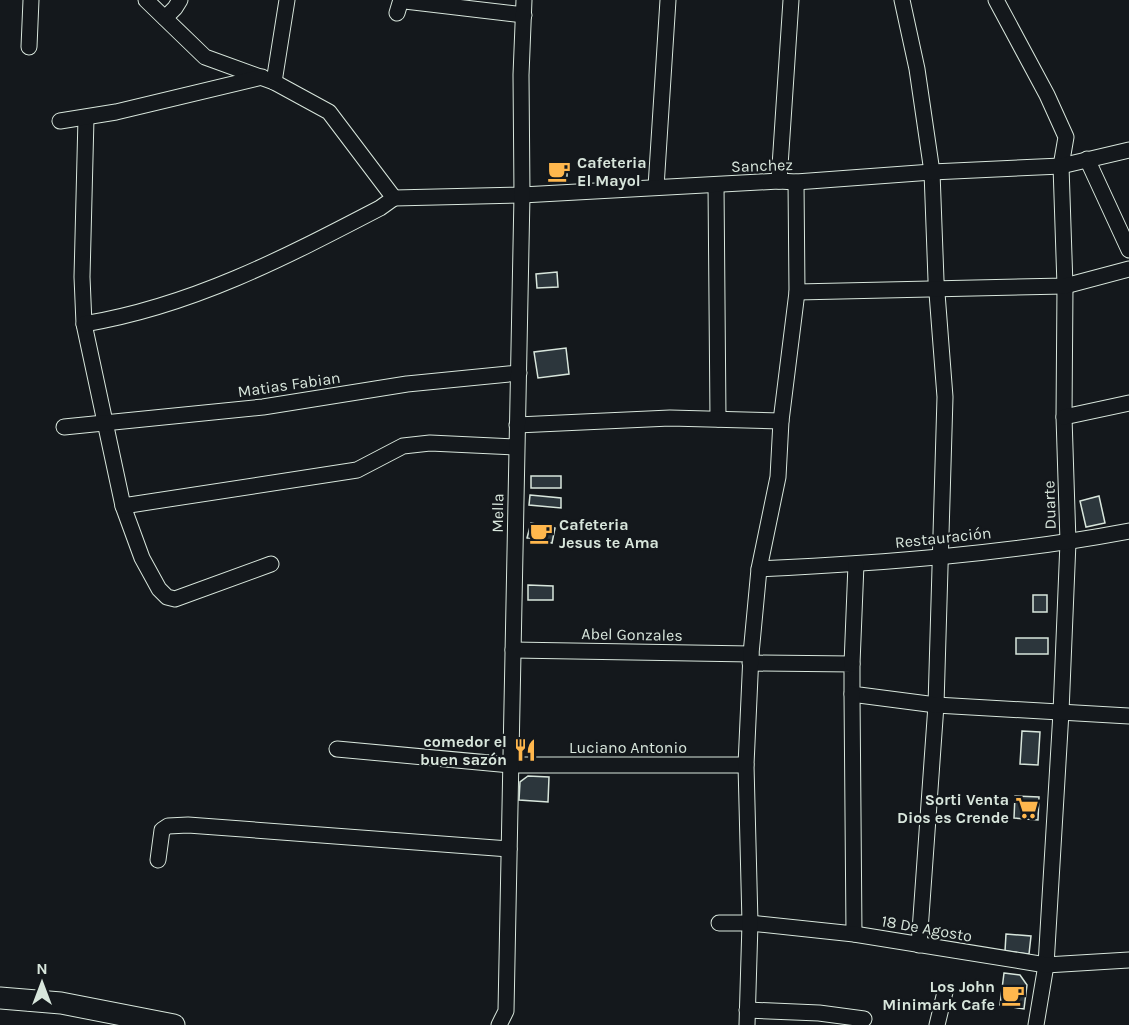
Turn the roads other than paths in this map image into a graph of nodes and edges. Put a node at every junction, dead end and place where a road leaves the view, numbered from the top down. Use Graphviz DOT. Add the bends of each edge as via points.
graph roads {
  1 [pos="31,0"];
  2 [pos="146,0"];
  3 [pos="180,0"];
  4 [pos="287,0"];
  5 [pos="668,0"];
  6 [pos="791,0"];
  7 [pos="902,0"];
  8 [pos="996,0"];
  9 [pos="524,8"];
  10 [pos="397,13"];
  11 [pos="165,18"];
  12 [pos="28,47"];
  13 [pos="268,80"];
  14 [pos="86,118"];
  15 [pos="60,121"];
  16 [pos="1129,150"];
  17 [pos="1087,159"];
  18 [pos="1062,166"];
  19 [pos="932,172"];
  20 [pos="779,181"];
  21 [pos="796,182"];
  22 [pos="716,185"];
  23 [pos="656,187"];
  24 [pos="522,195"];
  25 [pos="394,198"];
  26 [pos="1129,250"];
  27 [pos="1129,269"];
  28 [pos="1065,286"];
  29 [pos="937,290"];
  30 [pos="797,292"];
  31 [pos="84,324"];
  32 [pos="519,373"];
  33 [pos="1129,403"];
  34 [pos="1064,417"];
  35 [pos="718,419"];
  36 [pos="781,421"];
  37 [pos="104,423"];
  38 [pos="517,425"];
  39 [pos="64,427"];
  40 [pos="516,447"];
  41 [pos="123,506"];
  42 [pos="1129,531"];
  43 [pos="1068,542"];
  44 [pos="940,556"];
  45 [pos="271,564"];
  46 [pos="856,564"];
  47 [pos="759,569"];
  48 [pos="513,650"];
  49 [pos="750,658"];
  50 [pos="852,664"];
  51 [pos="852,694"];
  52 [pos="936,705"];
  53 [pos="1061,712"];
  54 [pos="1129,716"];
  55 [pos="337,749"];
  56 [pos="511,765"];
  57 [pos="746,765"];
  58 [pos="509,849"];
  59 [pos="158,860"];
  60 [pos="720,923"];
  61 [pos="750,923"];
  62 [pos="854,934"];
  63 [pos="919,945"];
  64 [pos="1129,960"];
  65 [pos="1046,965"];
  66 [pos="945,992"];
  67 [pos="0,998"];
  68 [pos="747,1017"];
  69 [pos="864,1019"];
  70 [pos="174,1025"];
  71 [pos="499,1025"];
  72 [pos="937,1025"];
  73 [pos="1036,1025"];
  1 -- 12 [label="street"];
  2 -- 11 [label="street"];
  3 -- 11 [label="street"];
  4 -- 13 [label="street"];
  5 -- 23 [label="street"];
  6 -- 20 [label="street"];
  7 -- 19 [label="street"];
  8 -- 18 [label="street, Duarte" via="1066,137"];
  9 -- 10 [label="street" via="405,1 400,3"];
  9 -- 24 [label="street, Mella"];
  11 -- 13 [label="street" via="205,57"];
  13 -- 14 [label="street"];
  13 -- 25 [label="street" via="329,112"];
  14 -- 15 [label="street"];
  14 -- 31 [label="street"];
  16 -- 17 [label="street, Sanchez"];
  17 -- 18 [label="street, Sanchez"];
  17 -- 26 [label="street"];
  18 -- 19 [label="street, Sanchez"];
  18 -- 28 [label="street, Duarte"];
  19 -- 21 [label="street, Sanchez"];
  19 -- 29 [label="street"];
  20 -- 21 [label="street, Sanchez"];
  20 -- 22 [label="street, Sanchez"];
  21 -- 30 [label="street"];
  22 -- 23 [label="street, Sanchez"];
  22 -- 35 [label="street"];
  23 -- 24 [label="street, Sanchez"];
  24 -- 25 [label="street, Sanchez"];
  24 -- 32 [label="street, Mella"];
  25 -- 31 [label="street" via="258,270 153,310"];
  27 -- 28 [label="street"];
  28 -- 29 [label="street"];
  28 -- 34 [label="street, Duarte"];
  29 -- 30 [label="street"];
  29 -- 44 [label="street" via="945,396"];
  30 -- 36 [label="street"];
  31 -- 37 [label="street"];
  32 -- 37 [label="street, Matias Fabian" via="407,384 263,407"];
  32 -- 38 [label="street, Mella"];
  33 -- 34 [label="street"];
  34 -- 43 [label="street, Duarte"];
  35 -- 36 [label="street"];
  35 -- 38 [label="street"];
  36 -- 47 [label="street" via="778,477"];
  37 -- 39 [label="street, Matias Fabian"];
  37 -- 41 [label="street"];
  38 -- 40 [label="street, Mella"];
  40 -- 41 [label="street" via="429,443 404,446 357,470"];
  40 -- 48 [label="street, Mella"];
  41 -- 45 [label="street" via="142,558 167,597 175,599"];
  42 -- 43 [label="street, Restauración"];
  43 -- 44 [label="street, Restauración"];
  43 -- 53 [label="street, Duarte"];
  44 -- 46 [label="street, Restauración"];
  44 -- 52 [label="street"];
  46 -- 47 [label="street, Restauración"];
  46 -- 50 [label="street"];
  47 -- 49 [label="street"];
  48 -- 49 [label="street, Abel Gonzales"];
  48 -- 56 [label="street, Mella"];
  49 -- 50 [label="street, Abel Gonzales"];
  49 -- 57 [label="street"];
  50 -- 51 [label="street"];
  51 -- 52 [label="street"];
  51 -- 62 [label="street"];
  52 -- 53 [label="street"];
  52 -- 63 [label="street"];
  53 -- 54 [label="street"];
  53 -- 65 [label="street, Duarte"];
  55 -- 56 [label="street, Luciano Antonio"];
  56 -- 57 [label="street, Luciano Antonio"];
  56 -- 58 [label="street, Mella"];
  57 -- 61 [label="street"];
  58 -- 59 [label="street" via="188,825 162,830"];
  58 -- 71 [label="street, Mella" via="506,1011"];
  60 -- 61 [label="street, 18 De Agosto"];
  61 -- 62 [label="street, 18 De Agosto"];
  61 -- 68 [label="street"];
  62 -- 63 [label="street, 18 De Agosto"];
  63 -- 65 [label="street, 18 De Agosto"];
  64 -- 65 [label="street, 18 De Agosto"];
  65 -- 73 [label="street, Duarte"];
  66 -- 72 [label="street"];
  67 -- 70 [label="main road" via="61,1003"];
  68 -- 69 [label="street" via="819,1013"];
}
